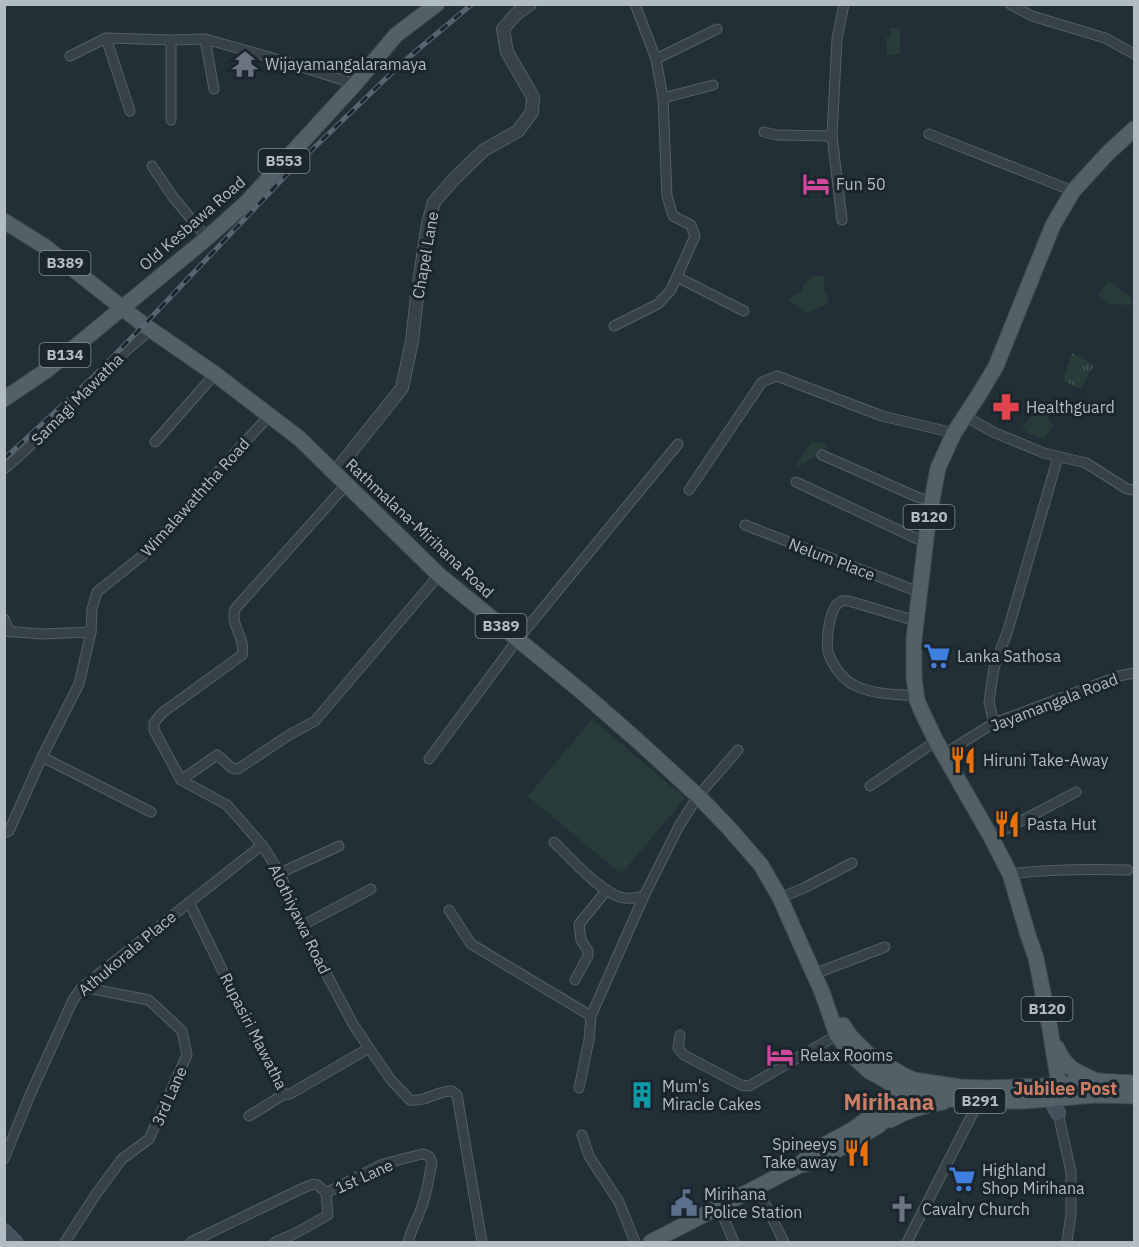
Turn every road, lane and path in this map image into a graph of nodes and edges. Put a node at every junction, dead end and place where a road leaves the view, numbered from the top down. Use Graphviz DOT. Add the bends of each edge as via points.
graph roads {
  1 [pos="437,4"];
  2 [pos="530,4"];
  3 [pos="635,4"];
  4 [pos="844,4"];
  5 [pos="1010,4"];
  6 [pos="717,29"];
  7 [pos="106,38"];
  8 [pos="205,39"];
  9 [pos="171,40"];
  10 [pos="1134,54"];
  11 [pos="70,56"];
  12 [pos="656,59"];
  13 [pos="355,84"];
  14 [pos="713,85"];
  15 [pos="214,89"];
  16 [pos="663,98"];
  17 [pos="130,111"];
  18 [pos="171,120"];
  19 [pos="1134,129"];
  20 [pos="764,132"];
  21 [pos="929,134"];
  22 [pos="832,136"];
  23 [pos="152,166"];
  24 [pos="1073,191"];
  25 [pos="842,220"];
  26 [pos="4,221"];
  27 [pos="207,238"];
  28 [pos="677,277"];
  29 [pos="122,308"];
  30 [pos="744,310"];
  31 [pos="614,326"];
  32 [pos="151,330"];
  33 [pos="215,374"];
  34 [pos="4,399"];
  35 [pos="270,415"];
  36 [pos="965,416"];
  37 [pos="954,433"];
  38 [pos="155,442"];
  39 [pos="678,444"];
  40 [pos="822,455"];
  41 [pos="1058,457"];
  42 [pos="4,469"];
  43 [pos="334,473"];
  44 [pos="796,482"];
  45 [pos="346,485"];
  46 [pos="689,490"];
  47 [pos="1134,490"];
  48 [pos="931,501"];
  49 [pos="745,525"];
  50 [pos="926,543"];
  51 [pos="439,575"];
  52 [pos="919,592"];
  53 [pos="4,619"];
  54 [pos="916,621"];
  55 [pos="7,631"];
  56 [pos="91,632"];
  57 [pos="518,639"];
  58 [pos="1134,673"];
  59 [pos="916,696"];
  60 [pos="994,723"];
  61 [pos="940,747"];
  62 [pos="738,750"];
  63 [pos="42,757"];
  64 [pos="429,759"];
  65 [pos="182,780"];
  66 [pos="870,786"];
  67 [pos="1076,792"];
  68 [pos="698,796"];
  69 [pos="151,812"];
  70 [pos="4,832"];
  71 [pos="991,837"];
  72 [pos="554,842"];
  73 [pos="262,845"];
  74 [pos="339,846"];
  75 [pos="852,863"];
  76 [pos="1128,870"];
  77 [pos="280,873"];
  78 [pos="1010,874"];
  79 [pos="371,889"];
  80 [pos="606,890"];
  81 [pos="644,896"];
  82 [pos="780,898"];
  83 [pos="189,902"];
  84 [pos="449,910"];
  85 [pos="301,926"];
  86 [pos="1028,935"];
  87 [pos="885,947"];
  88 [pos="814,974"];
  89 [pos="575,980"];
  90 [pos="82,987"];
  91 [pos="822,992"];
  92 [pos="591,1017"];
  93 [pos="680,1035"];
  94 [pos="837,1035"];
  95 [pos="1052,1038"];
  96 [pos="369,1048"];
  97 [pos="1097,1081"];
  98 [pos="1134,1083"];
  99 [pos="906,1084"];
  100 [pos="579,1088"];
  101 [pos="1054,1091"];
  102 [pos="283,1095"];
  103 [pos="1134,1096"];
  104 [pos="955,1100"];
  105 [pos="979,1101"];
  106 [pos="1058,1113"];
  107 [pos="249,1116"];
  108 [pos="878,1126"];
  109 [pos="582,1135"];
  110 [pos="4,1159"];
  111 [pos="798,1166"];
  112 [pos="757,1188"];
  113 [pos="326,1193"];
  114 [pos="719,1207"];
  115 [pos="4,1231"];
  116 [pos="15,1242"];
  117 [pos="65,1242"];
  118 [pos="191,1242"];
  119 [pos="275,1242"];
  120 [pos="408,1242"];
  121 [pos="482,1242"];
  122 [pos="635,1242"];
  123 [pos="651,1242"];
  124 [pos="734,1242"];
  125 [pos="784,1242"];
  126 [pos="907,1242"];
  127 [pos="1067,1242"];
  1 -- 13 [label="main road, Old Kesbawa Road / B553" via="396,35"];
  2 -- 43 [label="street, Chapel Lane" via="503,29 507,52 533,97 532,112 518,131 484,150 434,202 402,388"];
  3 -- 12 [label="street"];
  4 -- 22 [label="street" via="837,39"];
  5 -- 10 [label="street" via="1032,16 1106,39"];
  6 -- 12 [label="street"];
  7 -- 9 [label="street"];
  7 -- 11 [label="street"];
  7 -- 17 [label="street"];
  8 -- 9 [label="street"];
  8 -- 13 [label="street"];
  8 -- 15 [label="street"];
  9 -- 18 [label="street"];
  12 -- 16 [label="street"];
  13 -- 27 [label="main road, Old Kesbawa Road / B553" via="248,201"];
  14 -- 16 [label="street"];
  16 -- 28 [label="street" via="667,196 673,216 691,225 695,236"];
  19 -- 24 [label="main road, B120"];
  20 -- 22 [label="street"];
  21 -- 24 [label="street"];
  22 -- 25 [label="street"];
  23 -- 27 [label="street"];
  24 -- 36 [label="main road, B120" via="1053,225 996,366"];
  26 -- 29 [label="main road, B389" via="44,246"];
  27 -- 29 [label="main road, Old Kesbawa Road / B553"];
  28 -- 30 [label="street"];
  28 -- 31 [label="street" via="658,304"];
  29 -- 32 [label="main road, Rathmalana-Mirihana Road / B389"];
  29 -- 34 [label="main road, Old Kesbawa Road / B134" via="47,370"];
  32 -- 33 [label="main road, Rathmalana-Mirihana Road / B389"];
  32 -- 42 [label="street, Samagi Mawatha"];
  33 -- 35 [label="main road, Rathmalana-Mirihana Road / B389"];
  33 -- 38 [label="street"];
  35 -- 43 [label="main road, Rathmalana-Mirihana Road / B389"];
  35 -- 56 [label="street, Wimalawaththa Road" via="147,552 97,592"];
  36 -- 37 [label="main road, B120"];
  36 -- 41 [label="street" via="993,432"];
  37 -- 46 [label="street" via="882,416 777,376 762,382"];
  37 -- 48 [label="main road, B120" via="938,468"];
  39 -- 57 [label="street"];
  40 -- 48 [label="street"];
  41 -- 47 [label="street" via="1086,463 1126,489"];
  41 -- 60 [label="street" via="994,668 989,702"];
  43 -- 45 [label="main road, Rathmalana-Mirihana Road / B389"];
  44 -- 50 [label="street"];
  45 -- 51 [label="main road, Rathmalana-Mirihana Road / B389"];
  45 -- 65 [label="street" via="235,609 234,623 241,636 242,655 162,713 154,723 154,730"];
  48 -- 50 [label="main road, B120"];
  49 -- 52 [label="street, Nelum Place"];
  50 -- 52 [label="main road, B120"];
  51 -- 57 [label="main road, Rathmalana-Mirihana Road / B389"];
  51 -- 65 [label="street" via="315,721 238,769 217,755"];
  52 -- 54 [label="main road, B120"];
  53 -- 55 [label="street"];
  54 -- 59 [label="main road, B120"];
  54 -- 59 [label="street" via="842,601 837,603 828,629 828,653 852,683 870,691"];
  55 -- 56 [label="street"];
  56 -- 63 [label="street, Wimalawaththa Road" via="80,684"];
  57 -- 64 [label="street"];
  57 -- 68 [label="main road, Rathmalana-Mirihana Road / B389"];
  58 -- 60 [label="street, Jayamangala Road"];
  59 -- 61 [label="main road, B120"];
  60 -- 61 [label="street, Jayamangala Road"];
  61 -- 66 [label="street, Jayamangala Road"];
  61 -- 71 [label="main road, B120"];
  62 -- 68 [label="street"];
  63 -- 69 [label="street"];
  63 -- 70 [label="street, Wimalawaththa Road" via="9,831"];
  65 -- 73 [label="street, Alothiyawa Road" via="227,805"];
  67 -- 71 [label="street"];
  68 -- 81 [label="street"];
  68 -- 82 [label="main road, Rathmalana-Mirihana Road / B389" via="761,865"];
  71 -- 78 [label="main road, B120"];
  72 -- 80 [label="street"];
  73 -- 77 [label="street, Alothiyawa Road"];
  73 -- 83 [label="street, Athukorala Place"];
  74 -- 77 [label="street"];
  75 -- 82 [label="street"];
  76 -- 78 [label="street"];
  77 -- 85 [label="street, Alothiyawa Road"];
  78 -- 86 [label="main road, B120"];
  79 -- 85 [label="street"];
  80 -- 81 [label="street" via="627,899"];
  80 -- 89 [label="street" via="579,924 588,956"];
  81 -- 92 [label="street"];
  82 -- 88 [label="main road, Rathmalana-Mirihana Road / B389"];
  83 -- 90 [label="street, Athukorala Place"];
  83 -- 102 [label="street, Rupasiri Mawatha"];
  84 -- 92 [label="street" via="471,944"];
  85 -- 96 [label="street, Alothiyawa Road"];
  86 -- 95 [label="main road, B120"];
  86 -- 101 [label="main road, B120" via="1028,958"];
  87 -- 88 [label="street"];
  88 -- 91 [label="main road, Rathmalana-Mirihana Road / B389"];
  90 -- 110 [label="street, Athukorala Place" via="73,999"];
  90 -- 117 [label="street, 3rd Lane" via="149,1000 182,1031 187,1056 149,1139 122,1159"];
  91 -- 94 [label="main road, Rathmalana-Mirihana Road / B389"];
  91 -- 99 [label="main road, Rathmalana-Mirihana Road / B389" via="856,1042"];
  92 -- 100 [label="street"];
  93 -- 94 [label="street" via="678,1048 684,1055 749,1086"];
  94 -- 99 [label="main road, Rathmalana-Mirihana Road / B389" via="870,1071"];
  95 -- 97 [label="main road" via="1067,1066"];
  95 -- 101 [label="main road, B120"];
  96 -- 102 [label="street, Rupasiri Mawatha"];
  96 -- 121 [label="street" via="410,1100 423,1101 443,1091 457,1095"];
  97 -- 98 [label="main road"];
  97 -- 101 [label="main road"];
  99 -- 101 [label="main road, B291"];
  99 -- 104 [label="main road, B291"];
  99 -- 108 [label="main road"];
  99 -- 111 [label="main road" via="877,1112 815,1150"];
  101 -- 103 [label="main road"];
  101 -- 105 [label="main road, B291" via="1025,1101"];
  101 -- 106 [label="main road, B120"];
  102 -- 107 [label="street"];
  104 -- 105 [label="main road, B291"];
  104 -- 108 [label="main road" via="904,1112"];
  105 -- 126 [label="street"];
  106 -- 127 [label="street" via="1071,1172"];
  108 -- 111 [label="main road" via="820,1160"];
  109 -- 122 [label="street" via="589,1156 619,1202"];
  111 -- 112 [label="main road"];
  112 -- 114 [label="main road"];
  112 -- 125 [label="street"];
  113 -- 118 [label="street" via="318,1184 308,1186"];
  113 -- 119 [label="street, 1st Lane" via="328,1215"];
  113 -- 120 [label="street, 1st Lane" via="383,1164 428,1155 432,1163 423,1204"];
  114 -- 123 [label="main road"];
  114 -- 124 [label="street"];
  115 -- 116 [label="main road"];
}
